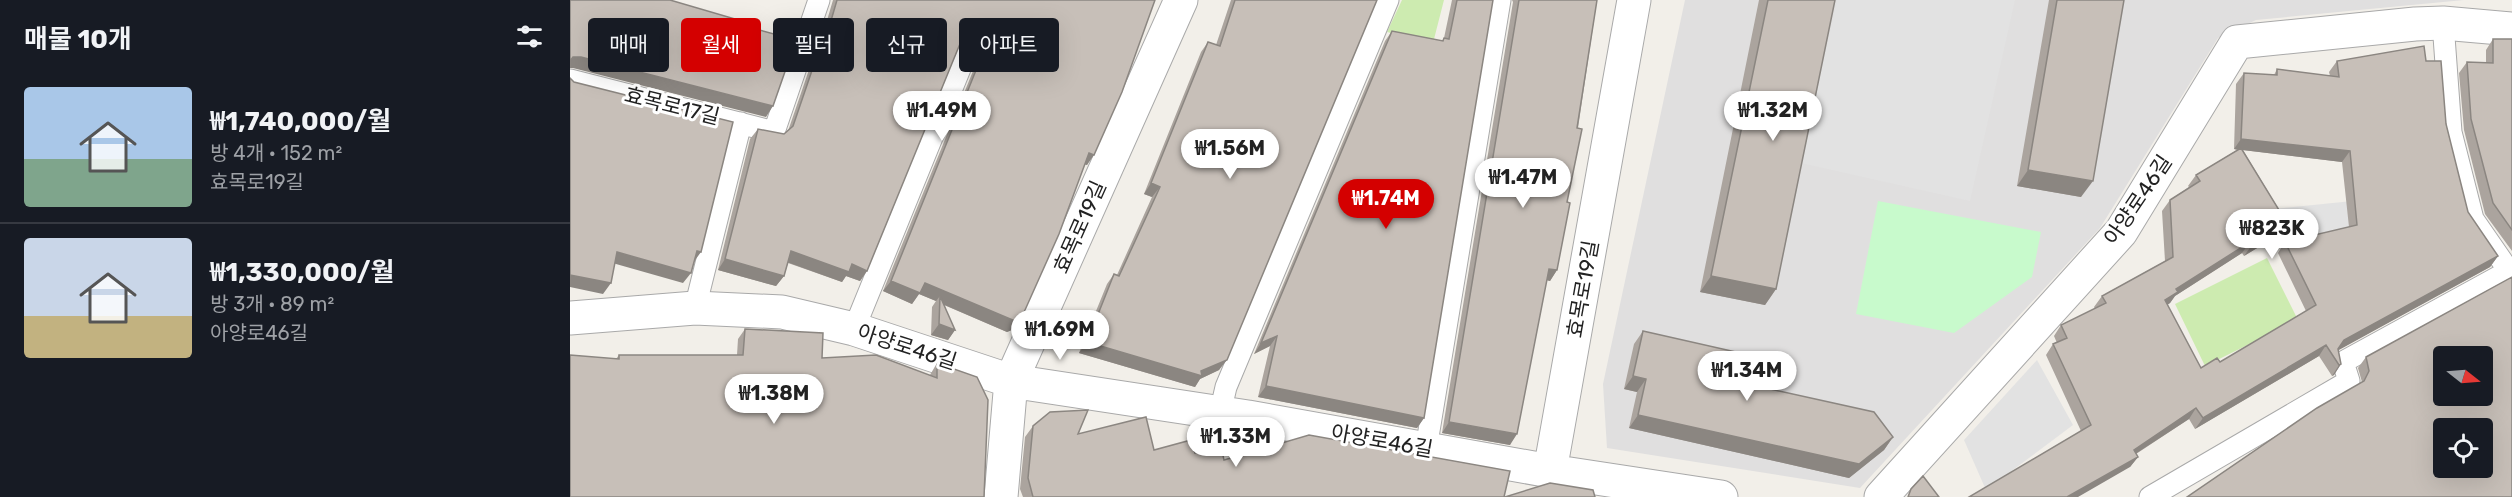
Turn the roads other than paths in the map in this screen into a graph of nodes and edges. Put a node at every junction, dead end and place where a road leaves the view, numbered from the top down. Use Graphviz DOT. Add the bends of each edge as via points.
graph roads {
  1 [pos="819,0"];
  2 [pos="1181,0"];
  3 [pos="1388,0"];
  4 [pos="1500,0"];
  5 [pos="1634,0"];
  6 [pos="2443,24"];
  7 [pos="2512,29"];
  8 [pos="959,71"];
  9 [pos="570,80"];
  10 [pos="741,123"];
  11 [pos="2510,272"];
  12 [pos="694,308"];
  13 [pos="570,318"];
  14 [pos="854,329"];
  15 [pos="1011,381"];
  16 [pos="1220,413"];
  17 [pos="1426,449"];
  18 [pos="1550,471"];
  19 [pos="1001,497"];
  20 [pos="1721,497"];
  21 [pos="1881,497"];
  22 [pos="2150,497"];
  1 -- 10 [label="lane, 효목로17길" via="774,132"];
  2 -- 15 [label="street, 효목로19길"];
  3 -- 16 [label="lane" via="1226,387"];
  4 -- 17 [label="lane"];
  5 -- 18 [label="street, 효목로19길"];
  6 -- 7 [label="street, 아양로46길"];
  6 -- 11 [label="lane" via="2451,132 2473,219"];
  6 -- 21 [label="street, 아양로46길" via="2237,42 2121,232"];
  8 -- 14 [label="lane"];
  9 -- 10 [label="lane, 효목로17길"];
  10 -- 12 [label="lane"];
  11 -- 22 [label="lane" via="2343,362 2349,381"];
  12 -- 13 [label="street, 아양로46길"];
  12 -- 14 [label="street, 아양로46길" via="782,312"];
  14 -- 15 [label="street, 아양로46길"];
  15 -- 16 [label="street, 아양로46길"];
  15 -- 19 [label="street, 효목로19길"];
  16 -- 17 [label="street, 아양로46길"];
  17 -- 18 [label="street, 아양로46길"];
  18 -- 20 [label="street, 아양로46길"];
}
